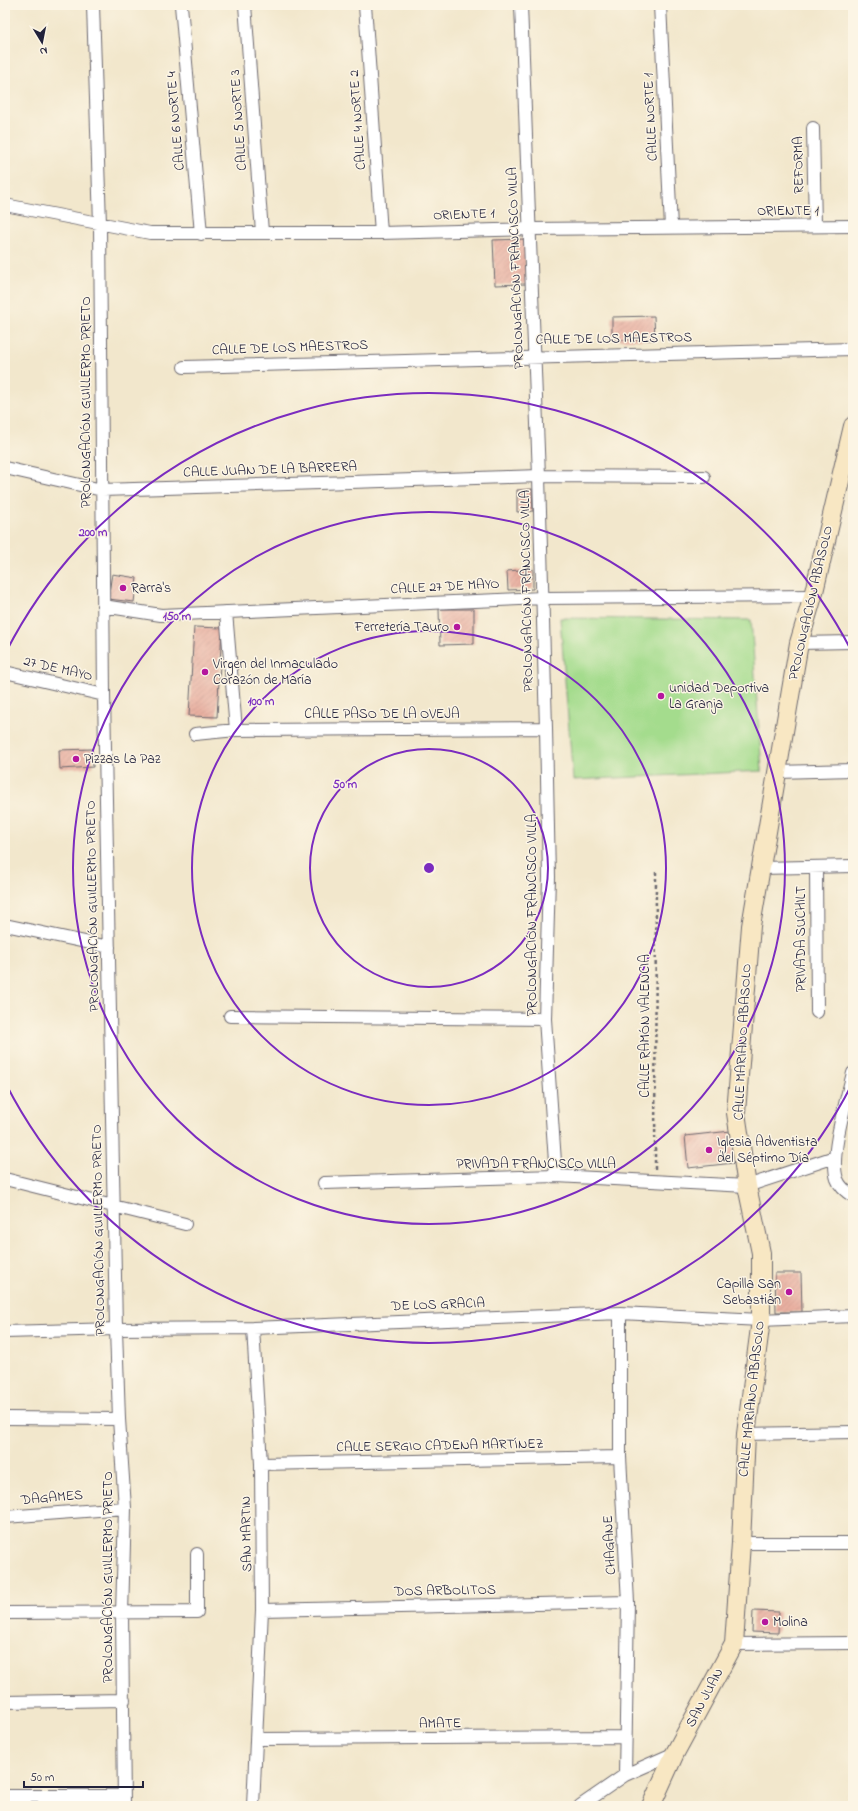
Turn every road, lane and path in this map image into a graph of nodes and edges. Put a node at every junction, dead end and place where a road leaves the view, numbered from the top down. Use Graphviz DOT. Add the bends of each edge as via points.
graph roads {
  1 [pos="93,5"];
  2 [pos="181,5"];
  3 [pos="245,5"];
  4 [pos="365,5"];
  5 [pos="521,5"];
  6 [pos="660,5"];
  7 [pos="813,128"];
  8 [pos="5,205"];
  9 [pos="100,224"];
  10 [pos="816,226"];
  11 [pos="853,226"];
  12 [pos="671,227"];
  13 [pos="530,229"];
  14 [pos="262,232"];
  15 [pos="381,233"];
  16 [pos="201,234"];
  17 [pos="853,349"];
  18 [pos="535,356"];
  19 [pos="184,366"];
  20 [pos="853,426"];
  21 [pos="5,468"];
  22 [pos="539,476"];
  23 [pos="704,477"];
  24 [pos="102,490"];
  25 [pos="813,596"];
  26 [pos="542,598"];
  27 [pos="103,606"];
  28 [pos="226,612"];
  29 [pos="853,642"];
  30 [pos="799,643"];
  31 [pos="5,672"];
  32 [pos="104,695"];
  33 [pos="546,728"];
  34 [pos="236,730"];
  35 [pos="195,734"];
  36 [pos="853,770"];
  37 [pos="777,772"];
  38 [pos="853,866"];
  39 [pos="816,867"];
  40 [pos="762,868"];
  41 [pos="656,871"];
  42 [pos="5,925"];
  43 [pos="109,946"];
  44 [pos="817,1012"];
  45 [pos="230,1016"];
  46 [pos="546,1019"];
  47 [pos="853,1073"];
  48 [pos="850,1102"];
  49 [pos="835,1157"];
  50 [pos="556,1176"];
  51 [pos="5,1178"];
  52 [pos="655,1181"];
  53 [pos="324,1183"];
  54 [pos="747,1186"];
  55 [pos="853,1196"];
  56 [pos="113,1205"];
  57 [pos="184,1224"];
  58 [pos="620,1313"];
  59 [pos="853,1316"];
  60 [pos="761,1320"];
  61 [pos="253,1328"];
  62 [pos="116,1329"];
  63 [pos="5,1332"];
  64 [pos="5,1418"];
  65 [pos="118,1419"];
  66 [pos="853,1432"];
  67 [pos="746,1434"];
  68 [pos="620,1457"];
  69 [pos="261,1464"];
  70 [pos="125,1508"];
  71 [pos="5,1517"];
  72 [pos="741,1543"];
  73 [pos="853,1543"];
  74 [pos="197,1554"];
  75 [pos="628,1602"];
  76 [pos="262,1610"];
  77 [pos="5,1613"];
  78 [pos="122,1614"];
  79 [pos="853,1642"];
  80 [pos="734,1644"];
  81 [pos="124,1700"];
  82 [pos="5,1702"];
  83 [pos="624,1737"];
  84 [pos="257,1739"];
  85 [pos="675,1753"];
  86 [pos="625,1775"];
  87 [pos="5,1796"];
  88 [pos="124,1801"];
  89 [pos="253,1806"];
  90 [pos="580,1806"];
  91 [pos="651,1806"];
  1 -- 9 [label="street, PROLONGACIÓN GUILLERMO PRIETO"];
  2 -- 16 [label="street, CALLE 6 NORTE 4"];
  3 -- 14 [label="street, CALLE 5 NORTE 3"];
  4 -- 15 [label="street, CALLE 4 NORTE 2"];
  5 -- 13 [label="street, PROLONGACIÓN FRANCISCO VILLA"];
  6 -- 12 [label="street, CALLE NORTE 1"];
  7 -- 10 [label="street, REFORMA"];
  8 -- 9 [label="street, ORIENTE 1"];
  9 -- 16 [label="street, ORIENTE 1" via="150,233"];
  9 -- 24 [label="street, PROLONGACIÓN GUILLERMO PRIETO"];
  10 -- 11 [label="street, ORIENTE 1"];
  10 -- 12 [label="street, ORIENTE 1"];
  12 -- 13 [label="street, ORIENTE 1"];
  13 -- 15 [label="street, ORIENTE 1"];
  13 -- 18 [label="street, PROLONGACIÓN FRANCISCO VILLA"];
  14 -- 15 [label="street, ORIENTE 1"];
  14 -- 16 [label="street, ORIENTE 1"];
  17 -- 18 [label="street, CALLE DE LOS MAESTROS"];
  18 -- 19 [label="street, CALLE DE LOS MAESTROS"];
  18 -- 22 [label="street, PROLONGACIÓN FRANCISCO VILLA"];
  20 -- 25 [label="street, PROLONGACIÓN ABASOLO"];
  21 -- 24 [label="street, CALLE JUAN DE LA BARRERA"];
  22 -- 23 [label="street, CALLE JUAN DE LA BARRERA"];
  22 -- 24 [label="street, CALLE JUAN DE LA BARRERA"];
  22 -- 26 [label="street, PROLONGACIÓN FRANCISCO VILLA"];
  24 -- 27 [label="street, PROLONGACIÓN GUILLERMO PRIETO"];
  25 -- 26 [label="street, CALLE 27 DE MAYO"];
  25 -- 30 [label="street, PROLONGACIÓN ABASOLO"];
  26 -- 28 [label="street, CALLE 27 DE MAYO"];
  26 -- 33 [label="street, PROLONGACIÓN FRANCISCO VILLA"];
  27 -- 28 [label="street, CALLE 27 DE MAYO" via="161,615"];
  27 -- 32 [label="street, PROLONGACIÓN GUILLERMO PRIETO"];
  28 -- 34 [label="street"];
  29 -- 30 [label="street"];
  30 -- 37 [label="street, PROLONGACIÓN ABASOLO"];
  31 -- 32 [label="street, 27 DE MAYO"];
  32 -- 43 [label="street, PROLONGACIÓN GUILLERMO PRIETO"];
  33 -- 34 [label="street, CALLE PASO DE LA OVEJA"];
  33 -- 46 [label="street, PROLONGACIÓN FRANCISCO VILLA" via="549,877"];
  34 -- 35 [label="street, CALLE PASO DE LA OVEJA"];
  36 -- 37 [label="street"];
  37 -- 40 [label="street, PROLONGACIÓN ABASOLO"];
  38 -- 39 [label="street"];
  39 -- 40 [label="street"];
  39 -- 44 [label="street, PRIVADA SUCHILT"];
  40 -- 54 [label="street, CALLE MARIANO ABASOLO" via="751,926 736,1113"];
  41 -- 52 [label="path, CALLE RAMÓN VALENCIA"];
  42 -- 43 [label="street"];
  43 -- 56 [label="street, PROLONGACIÓN GUILLERMO PRIETO"];
  45 -- 46 [label="street"];
  46 -- 50 [label="street, PROLONGACIÓN FRANCISCO VILLA"];
  47 -- 48 [label="street"];
  48 -- 49 [label="street"];
  49 -- 54 [label="street"];
  49 -- 55 [label="street" via="837,1179 845,1192"];
  50 -- 52 [label="street, PRIVADA FRANCISCO VILLA"];
  50 -- 53 [label="street, PRIVADA FRANCISCO VILLA"];
  51 -- 56 [label="street"];
  52 -- 54 [label="street, PRIVADA FRANCISCO VILLA"];
  54 -- 60 [label="street, CALLE MARIANO ABASOLO" via="761,1253"];
  56 -- 57 [label="street"];
  56 -- 62 [label="street, PROLONGACIÓN GUILLERMO PRIETO"];
  58 -- 60 [label="street, DE LOS GRACIA"];
  58 -- 61 [label="street, DE LOS GRACIA"];
  58 -- 68 [label="street, CHAGANE"];
  59 -- 60 [label="street, DE LOS GRACIA"];
  60 -- 67 [label="street, CALLE MARIANO ABASOLO"];
  61 -- 62 [label="street, DE LOS GRACIA"];
  61 -- 69 [label="street, SAN MARTIN"];
  62 -- 63 [label="street, DE LOS GRACIA"];
  62 -- 65 [label="street, PROLONGACIÓN GUILLERMO PRIETO"];
  64 -- 65 [label="street"];
  65 -- 70 [label="street, PROLONGACIÓN GUILLERMO PRIETO"];
  66 -- 67 [label="street"];
  67 -- 72 [label="street, CALLE MARIANO ABASOLO"];
  68 -- 69 [label="street, CALLE SERGIO CADENA MARTÍNEZ"];
  68 -- 75 [label="street, CHAGANE"];
  69 -- 76 [label="street, SAN MARTIN"];
  70 -- 71 [label="street, DAGAMES"];
  70 -- 78 [label="street, PROLONGACIÓN GUILLERMO PRIETO"];
  72 -- 73 [label="street"];
  72 -- 80 [label="street, CALLE MARIANO ABASOLO"];
  74 -- 78 [label="street" via="197,1612"];
  75 -- 76 [label="street, DOS ARBOLITOS"];
  75 -- 83 [label="street, CHAGANE"];
  76 -- 84 [label="street, SAN MARTIN"];
  77 -- 78 [label="street"];
  78 -- 81 [label="street, PROLONGACIÓN GUILLERMO PRIETO"];
  79 -- 80 [label="street"];
  80 -- 85 [label="street, SAN JUAN"];
  81 -- 82 [label="street"];
  81 -- 88 [label="street, PROLONGACIÓN GUILLERMO PRIETO"];
  83 -- 84 [label="street, AMATE"];
  83 -- 86 [label="street, CHAGANE"];
  84 -- 89 [label="street, SAN MARTIN"];
  85 -- 86 [label="street"];
  85 -- 91 [label="street"];
  86 -- 90 [label="street"];
  87 -- 88 [label="street"];
}
